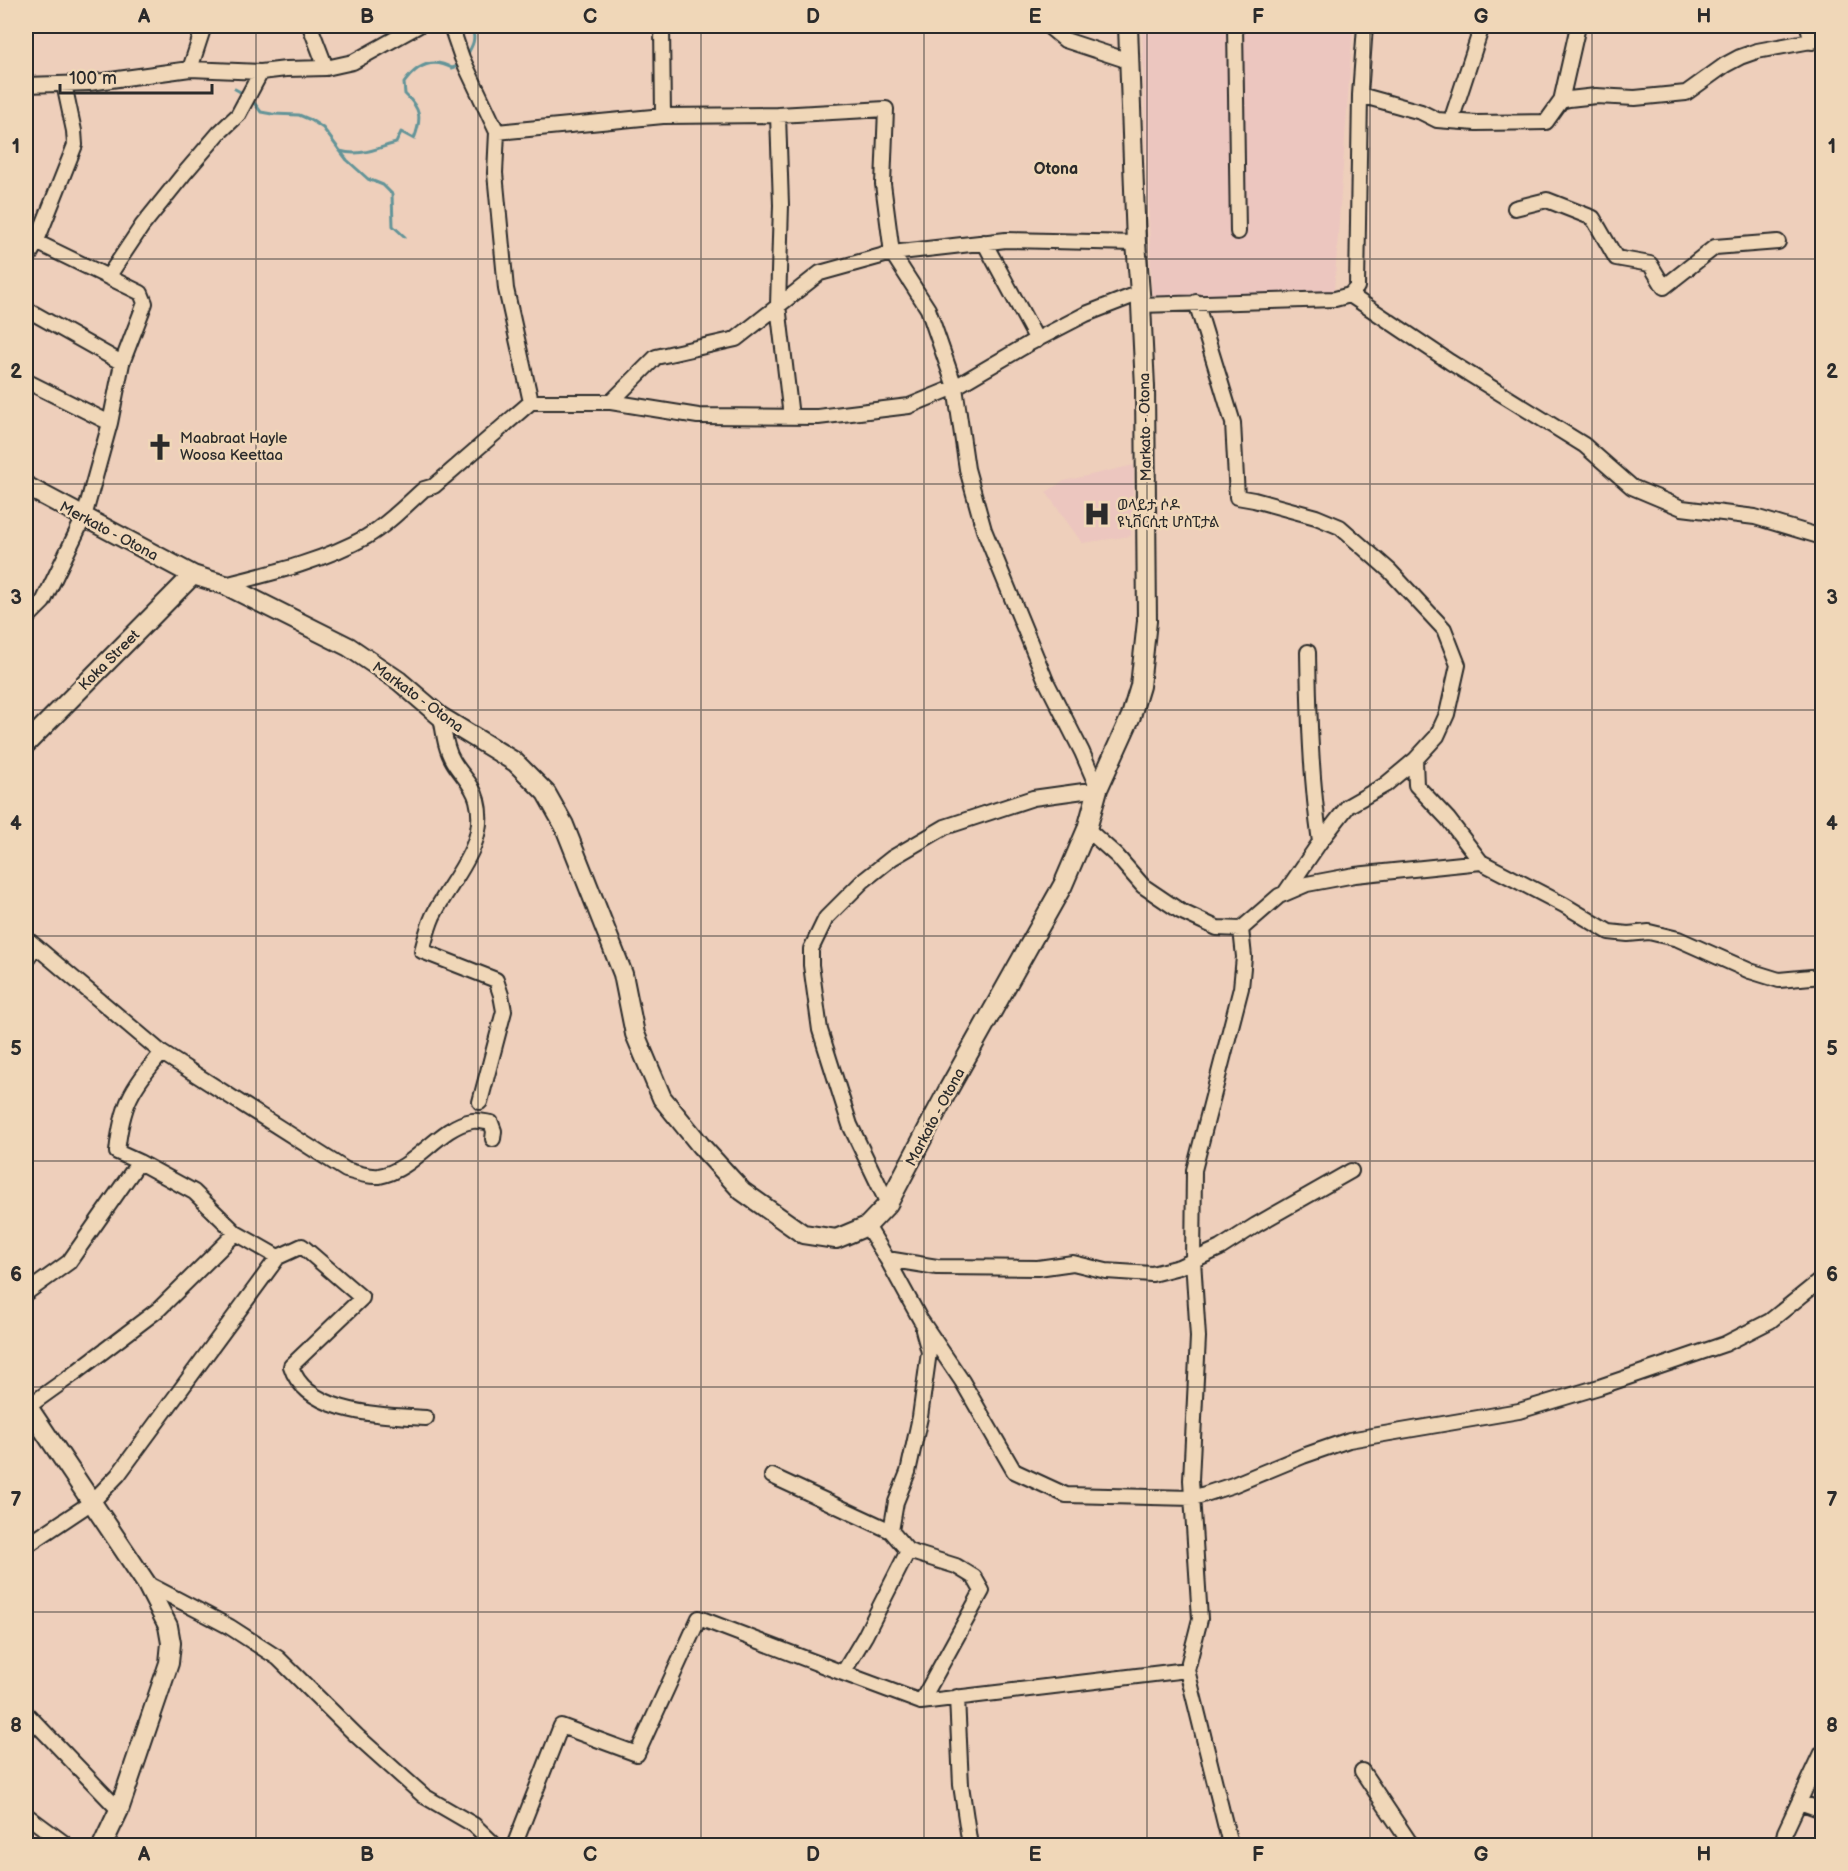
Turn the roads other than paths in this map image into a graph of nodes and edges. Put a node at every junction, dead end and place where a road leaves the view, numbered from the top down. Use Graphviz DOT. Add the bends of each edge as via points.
graph roads {
  1 [pos="204,26"];
  2 [pos="310,26"];
  3 [pos="418,26"];
  4 [pos="451,26"];
  5 [pos="662,26"];
  6 [pos="1048,26"];
  7 [pos="1128,26"];
  8 [pos="1235,26"];
  9 [pos="1365,26"];
  10 [pos="1482,26"];
  11 [pos="1578,26"];
  12 [pos="1808,26"];
  13 [pos="395,31"];
  14 [pos="1817,41"];
  15 [pos="1129,61"];
  16 [pos="326,68"];
  17 [pos="190,69"];
  18 [pos="261,72"];
  19 [pos="64,84"];
  20 [pos="26,85"];
  21 [pos="1360,95"];
  22 [pos="1561,101"];
  23 [pos="778,115"];
  24 [pos="663,116"];
  25 [pos="1451,121"];
  26 [pos="497,132"];
  27 [pos="1515,208"];
  28 [pos="1238,232"];
  29 [pos="31,240"];
  30 [pos="984,242"];
  31 [pos="1778,242"];
  32 [pos="1136,243"];
  33 [pos="892,254"];
  34 [pos="26,262"];
  35 [pos="108,277"];
  36 [pos="1350,296"];
  37 [pos="1141,299"];
  38 [pos="1196,302"];
  39 [pos="778,305"];
  40 [pos="26,309"];
  41 [pos="1037,340"];
  42 [pos="122,363"];
  43 [pos="26,381"];
  44 [pos="954,387"];
  45 [pos="531,402"];
  46 [pos="611,402"];
  47 [pos="790,417"];
  48 [pos="110,423"];
  49 [pos="26,486"];
  50 [pos="84,518"];
  51 [pos="1822,537"];
  52 [pos="193,575"];
  53 [pos="225,585"];
  54 [pos="26,619"];
  55 [pos="1308,652"];
  56 [pos="441,717"];
  57 [pos="26,744"];
  58 [pos="1414,760"];
  59 [pos="1098,789"];
  60 [pos="1087,829"];
  61 [pos="1320,842"];
  62 [pos="1481,862"];
  63 [pos="1285,893"];
  64 [pos="1241,929"];
  65 [pos="30,942"];
  66 [pos="26,961"];
  67 [pos="1822,976"];
  68 [pos="162,1053"];
  69 [pos="480,1102"];
  70 [pos="493,1139"];
  71 [pos="139,1162"];
  72 [pos="1351,1172"];
  73 [pos="888,1204"];
  74 [pos="867,1226"];
  75 [pos="236,1233"];
  76 [pos="278,1257"];
  77 [pos="887,1259"];
  78 [pos="1193,1260"];
  79 [pos="1822,1280"];
  80 [pos="26,1293"];
  81 [pos="921,1319"];
  82 [pos="26,1406"];
  83 [pos="426,1418"];
  84 [pos="772,1476"];
  85 [pos="1193,1498"];
  86 [pos="92,1502"];
  87 [pos="891,1530"];
  88 [pos="26,1546"];
  89 [pos="908,1551"];
  90 [pos="146,1583"];
  91 [pos="1187,1670"];
  92 [pos="843,1673"];
  93 [pos="957,1697"];
  94 [pos="921,1702"];
  95 [pos="26,1713"];
  96 [pos="1822,1753"];
  97 [pos="1362,1771"];
  98 [pos="1799,1802"];
  99 [pos="119,1810"];
  100 [pos="1822,1810"];
  101 [pos="26,1815"];
  102 [pos="1230,1844"];
  103 [pos="68,1845"];
  104 [pos="102,1845"];
  105 [pos="496,1845"];
  106 [pos="514,1845"];
  107 [pos="970,1845"];
  108 [pos="1412,1845"];
  109 [pos="1782,1845"];
  1 -- 17 [label="street"];
  2 -- 16 [label="street"];
  3 -- 13 [label="street"];
  4 -- 26 [label="street"];
  5 -- 24 [label="street"];
  6 -- 15 [label="street" via="1065,40"];
  7 -- 15 [label="main road, Markato - Otona"];
  8 -- 28 [label="street"];
  9 -- 21 [label="street"];
  10 -- 25 [label="street"];
  11 -- 22 [label="street"];
  12 -- 14 [label="street"];
  13 -- 16 [label="street" via="353,62"];
  14 -- 22 [label="street" via="1740,57 1686,93"];
  15 -- 32 [label="main road, Markato - Otona"];
  16 -- 18 [label="street"];
  17 -- 18 [label="street"];
  17 -- 19 [label="street"];
  18 -- 35 [label="street" via="238,116 219,133 142,226"];
  19 -- 20 [label="street"];
  19 -- 29 [label="street" via="75,145"];
  21 -- 25 [label="street"];
  21 -- 36 [label="street" via="1358,274 1357,287"];
  22 -- 25 [label="street" via="1546,122"];
  23 -- 24 [label="street"];
  23 -- 33 [label="street" via="886,109 883,184"];
  23 -- 39 [label="street"];
  24 -- 26 [label="street"];
  26 -- 45 [label="street" via="495,173 506,289"];
  27 -- 31 [label="street" via="1547,200 1593,218 1616,258 1650,264 1664,287 1715,247"];
  29 -- 34 [label="street"];
  29 -- 35 [label="street"];
  30 -- 32 [label="street"];
  30 -- 33 [label="street"];
  30 -- 41 [label="street"];
  32 -- 37 [label="main road, Markato - Otona"];
  33 -- 39 [label="street" via="819,273"];
  33 -- 44 [label="street" via="928,309"];
  35 -- 42 [label="street" via="141,294 145,303"];
  36 -- 38 [label="street"];
  36 -- 51 [label="street" via="1584,445 1632,487 1682,508 1755,517"];
  37 -- 38 [label="street"];
  37 -- 41 [label="street" via="1086,314"];
  37 -- 59 [label="main road, Markato - Otona" via="1146,387 1147,621 1140,686"];
  38 -- 58 [label="street" via="1233,423 1237,497 1340,527 1444,629 1458,665 1447,714 1437,736"];
  39 -- 46 [label="street" via="736,339 656,357"];
  39 -- 47 [label="street"];
  40 -- 42 [label="street"];
  41 -- 44 [label="street"];
  42 -- 48 [label="street"];
  43 -- 48 [label="street"];
  44 -- 47 [label="street" via="909,406"];
  44 -- 59 [label="street" via="967,469 984,530 1046,681"];
  45 -- 46 [label="street"];
  45 -- 53 [label="street" via="368,536 340,550"];
  46 -- 47 [label="street" via="698,416"];
  48 -- 50 [label="street"];
  49 -- 50 [label="main road, Merkato - Otona"];
  50 -- 52 [label="main road, Merkato - Otona"];
  50 -- 54 [label="street" via="43,602"];
  52 -- 53 [label="main road, Markato - Otona"];
  52 -- 57 [label="main road, Koka Street"];
  53 -- 56 [label="main road, Markato - Otona" via="349,647 399,681"];
  55 -- 61 [label="street" via="1309,733"];
  56 -- 69 [label="street" via="453,761 478,800 479,823 476,845 432,917 422,951 496,980 504,1011"];
  56 -- 74 [label="main road, Markato - Otona" via="515,762 546,793 564,825 623,974 635,1034 662,1098 701,1146 742,1191 803,1234 836,1239"];
  58 -- 61 [label="street" via="1385,785 1348,806"];
  58 -- 62 [label="street" via="1416,785"];
  59 -- 60 [label="main road, Markato - Otona"];
  59 -- 73 [label="street" via="1033,798 945,827 892,858 826,918 811,949 820,1030 850,1125"];
  60 -- 64 [label="street" via="1143,886 1180,911 1218,928"];
  60 -- 73 [label="main road, Markato - Otona" via="1064,885"];
  61 -- 63 [label="street"];
  62 -- 63 [label="street" via="1355,875"];
  62 -- 67 [label="street" via="1609,932 1649,932 1678,939 1779,980"];
  63 -- 64 [label="street"];
  64 -- 78 [label="street" via="1241,988 1194,1170"];
  65 -- 66 [label="street"];
  65 -- 68 [label="street"];
  68 -- 70 [label="street" via="358,1174 379,1176 401,1167 460,1124 475,1120 491,1124"];
  68 -- 71 [label="street" via="143,1074 120,1122 117,1152"];
  71 -- 75 [label="street" via="194,1191"];
  71 -- 80 [label="street" via="69,1262"];
  72 -- 78 [label="street"];
  73 -- 74 [label="main road, Markato - Otona"];
  74 -- 77 [label="street"];
  75 -- 76 [label="street"];
  75 -- 82 [label="street" via="159,1309"];
  76 -- 83 [label="street" via="302,1246 362,1298 291,1366 294,1377 330,1405"];
  76 -- 86 [label="street" via="118,1475"];
  77 -- 78 [label="street" via="937,1268 1038,1268 1073,1263 1106,1271 1152,1274"];
  77 -- 81 [label="street"];
  78 -- 85 [label="street" via="1198,1337"];
  79 -- 85 [label="street" via="1770,1321 1725,1344 1682,1359 1519,1412 1349,1440"];
  81 -- 85 [label="street" via="1014,1471 1066,1495"];
  81 -- 87 [label="street" via="929,1352 927,1377 908,1472 896,1502"];
  82 -- 86 [label="main road"];
  84 -- 87 [label="street"];
  85 -- 91 [label="street" via="1200,1619"];
  86 -- 88 [label="street"];
  86 -- 90 [label="main road"];
  87 -- 89 [label="street"];
  89 -- 92 [label="street"];
  89 -- 94 [label="street" via="956,1566 974,1577 982,1591"];
  90 -- 99 [label="main road" via="168,1626 169,1663"];
  90 -- 105 [label="street" via="230,1627 278,1658 424,1796 474,1826"];
  91 -- 93 [label="street"];
  91 -- 102 [label="street"];
  92 -- 94 [label="street"];
  92 -- 106 [label="street" via="699,1618 637,1754 561,1726"];
  93 -- 94 [label="street"];
  93 -- 107 [label="street" via="961,1785"];
  95 -- 99 [label="street"];
  96 -- 98 [label="street"];
  97 -- 108 [label="street"];
  98 -- 100 [label="street"];
  98 -- 109 [label="street"];
  99 -- 104 [label="main road"];
  101 -- 103 [label="street"];
}
